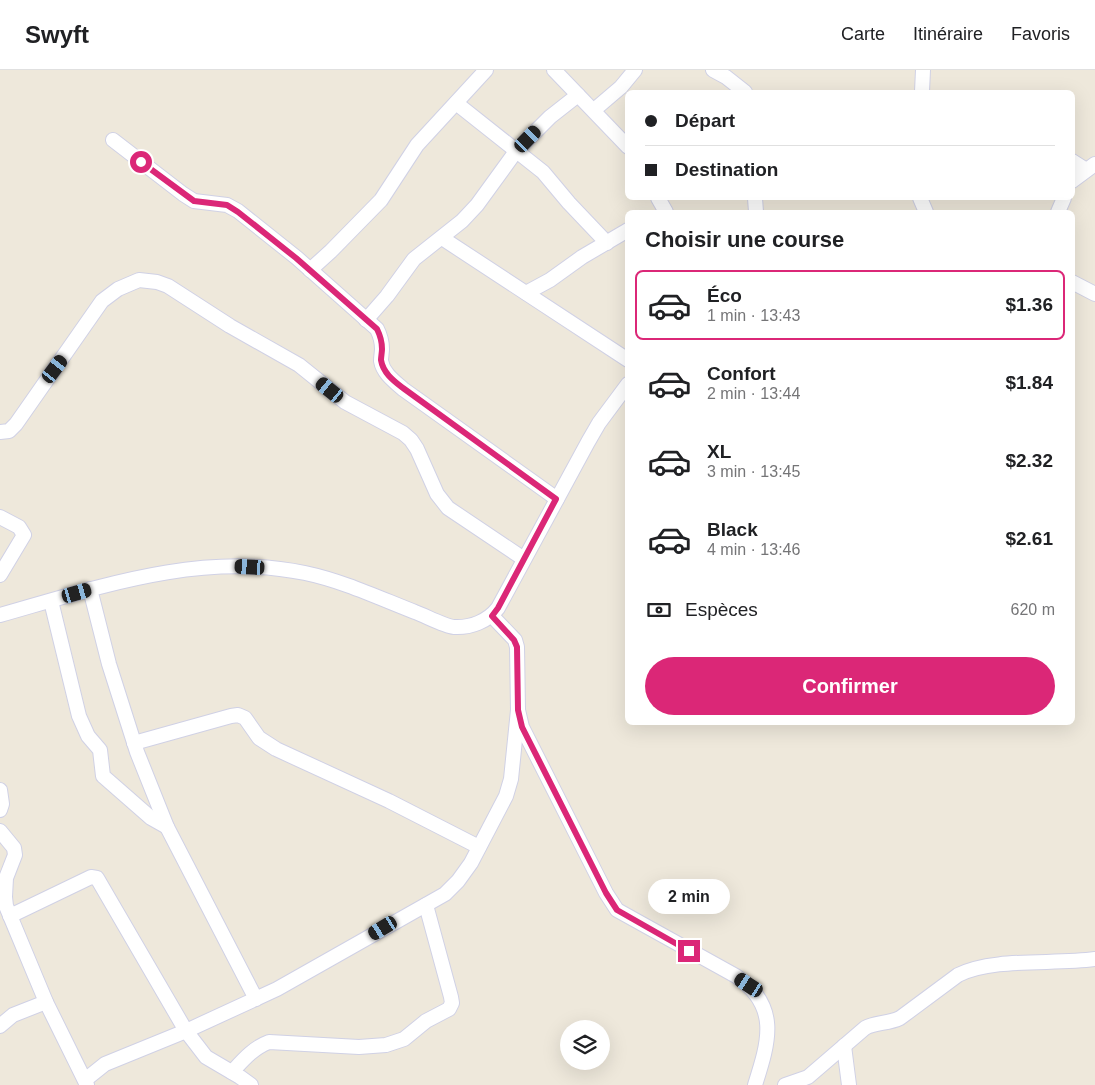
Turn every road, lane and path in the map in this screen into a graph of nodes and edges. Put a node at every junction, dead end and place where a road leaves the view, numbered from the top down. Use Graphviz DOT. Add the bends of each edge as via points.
graph roads {
  1 [pos="486,70"];
  2 [pos="554,70"];
  3 [pos="635,70"];
  4 [pos="713,70"];
  5 [pos="923,70"];
  6 [pos="742,90"];
  7 [pos="922,90"];
  8 [pos="578,96"];
  9 [pos="456,103"];
  10 [pos="594,110"];
  11 [pos="113,140"];
  12 [pos="625,144"];
  13 [pos="517,152"];
  14 [pos="1075,162"];
  15 [pos="1091,167"];
  16 [pos="1075,179"];
  17 [pos="625,232"];
  18 [pos="442,238"];
  19 [pos="606,243"];
  20 [pos="310,270"];
  21 [pos="1075,284"];
  22 [pos="526,292"];
  23 [pos="1095,294"];
  24 [pos="366,320"];
  25 [pos="625,358"];
  26 [pos="625,388"];
  27 [pos="0,432"];
  28 [pos="556,499"];
  29 [pos="0,517"];
  30 [pos="524,559"];
  31 [pos="0,575"];
  32 [pos="90,589"];
  33 [pos="51,600"];
  34 [pos="0,615"];
  35 [pos="492,616"];
  36 [pos="518,710"];
  37 [pos="134,743"];
  38 [pos="0,790"];
  39 [pos="0,810"];
  40 [pos="167,827"];
  41 [pos="0,831"];
  42 [pos="480,847"];
  43 [pos="426,905"];
  44 [pos="10,916"];
  45 [pos="1095,959"];
  46 [pos="256,999"];
  47 [pos="46,1002"];
  48 [pos="0,1026"];
  49 [pos="186,1031"];
  50 [pos="844,1046"];
  51 [pos="232,1072"];
  52 [pos="86,1082"];
  53 [pos="251,1085"];
  54 [pos="755,1085"];
  55 [pos="785,1085"];
  56 [pos="849,1085"];
  1 -- 9 [label="street"];
  2 -- 8 [label="street"];
  3 -- 10 [label="street"];
  4 -- 6 [label="street"];
  5 -- 7 [label="street"];
  8 -- 10 [label="street"];
  8 -- 13 [label="street" via="550,117"];
  9 -- 13 [label="street"];
  9 -- 20 [label="street" via="410,154 381,200"];
  10 -- 12 [label="street"];
  11 -- 20 [label="street" via="194,201 227,205 238,212"];
  13 -- 18 [label="street" via="477,205"];
  13 -- 19 [label="street" via="543,172"];
  14 -- 15 [label="street"];
  15 -- 16 [label="street"];
  17 -- 19 [label="street"];
  18 -- 22 [label="street"];
  18 -- 24 [label="street" via="414,259"];
  19 -- 22 [label="street"];
  20 -- 24 [label="street"];
  21 -- 23 [label="street"];
  22 -- 25 [label="street"];
  24 -- 28 [label="street" via="380,336 381,360 389,376"];
  26 -- 28 [label="street" via="599,423"];
  27 -- 30 [label="street" via="9,431 16,424 102,301 133,282 157,282 299,365 345,402 403,433 414,444 436,494 448,508"];
  28 -- 30 [label="street"];
  29 -- 31 [label="street" via="19,527 24,535"];
  30 -- 35 [label="street"];
  32 -- 33 [label="street"];
  32 -- 35 [label="street" via="133,578 187,570 232,566 270,568 305,573 352,587 454,627 478,623"];
  32 -- 37 [label="street"];
  33 -- 34 [label="street"];
  33 -- 40 [label="street" via="79,716 100,750 104,776 151,818"];
  35 -- 36 [label="street" via="517,647"];
  36 -- 42 [label="street" via="511,779 506,796"];
  36 -- 54 [label="street" via="534,752 617,910 736,976 749,985 759,999 768,1018 768,1033"];
  37 -- 40 [label="street"];
  37 -- 42 [label="street" via="238,715 245,718 259,738 276,749"];
  38 -- 39 [label="street"];
  40 -- 46 [label="street"];
  41 -- 44 [label="street" via="16,855 6,878 6,906"];
  42 -- 43 [label="street" via="458,881 445,894"];
  43 -- 46 [label="street"];
  43 -- 51 [label="street" via="452,1003 449,1009 404,1038 386,1045 359,1047 268,1042 250,1052"];
  44 -- 47 [label="street"];
  44 -- 49 [label="street" via="91,877 97,878"];
  45 -- 50 [label="street" via="1007,964 967,970 900,1018 872,1024"];
  46 -- 49 [label="street"];
  47 -- 48 [label="street" via="13,1015"];
  47 -- 52 [label="street"];
  49 -- 51 [label="street" via="206,1057"];
  49 -- 52 [label="street" via="106,1064"];
  50 -- 55 [label="street" via="808,1076"];
  50 -- 56 [label="street"];
  51 -- 53 [label="street"];
}
